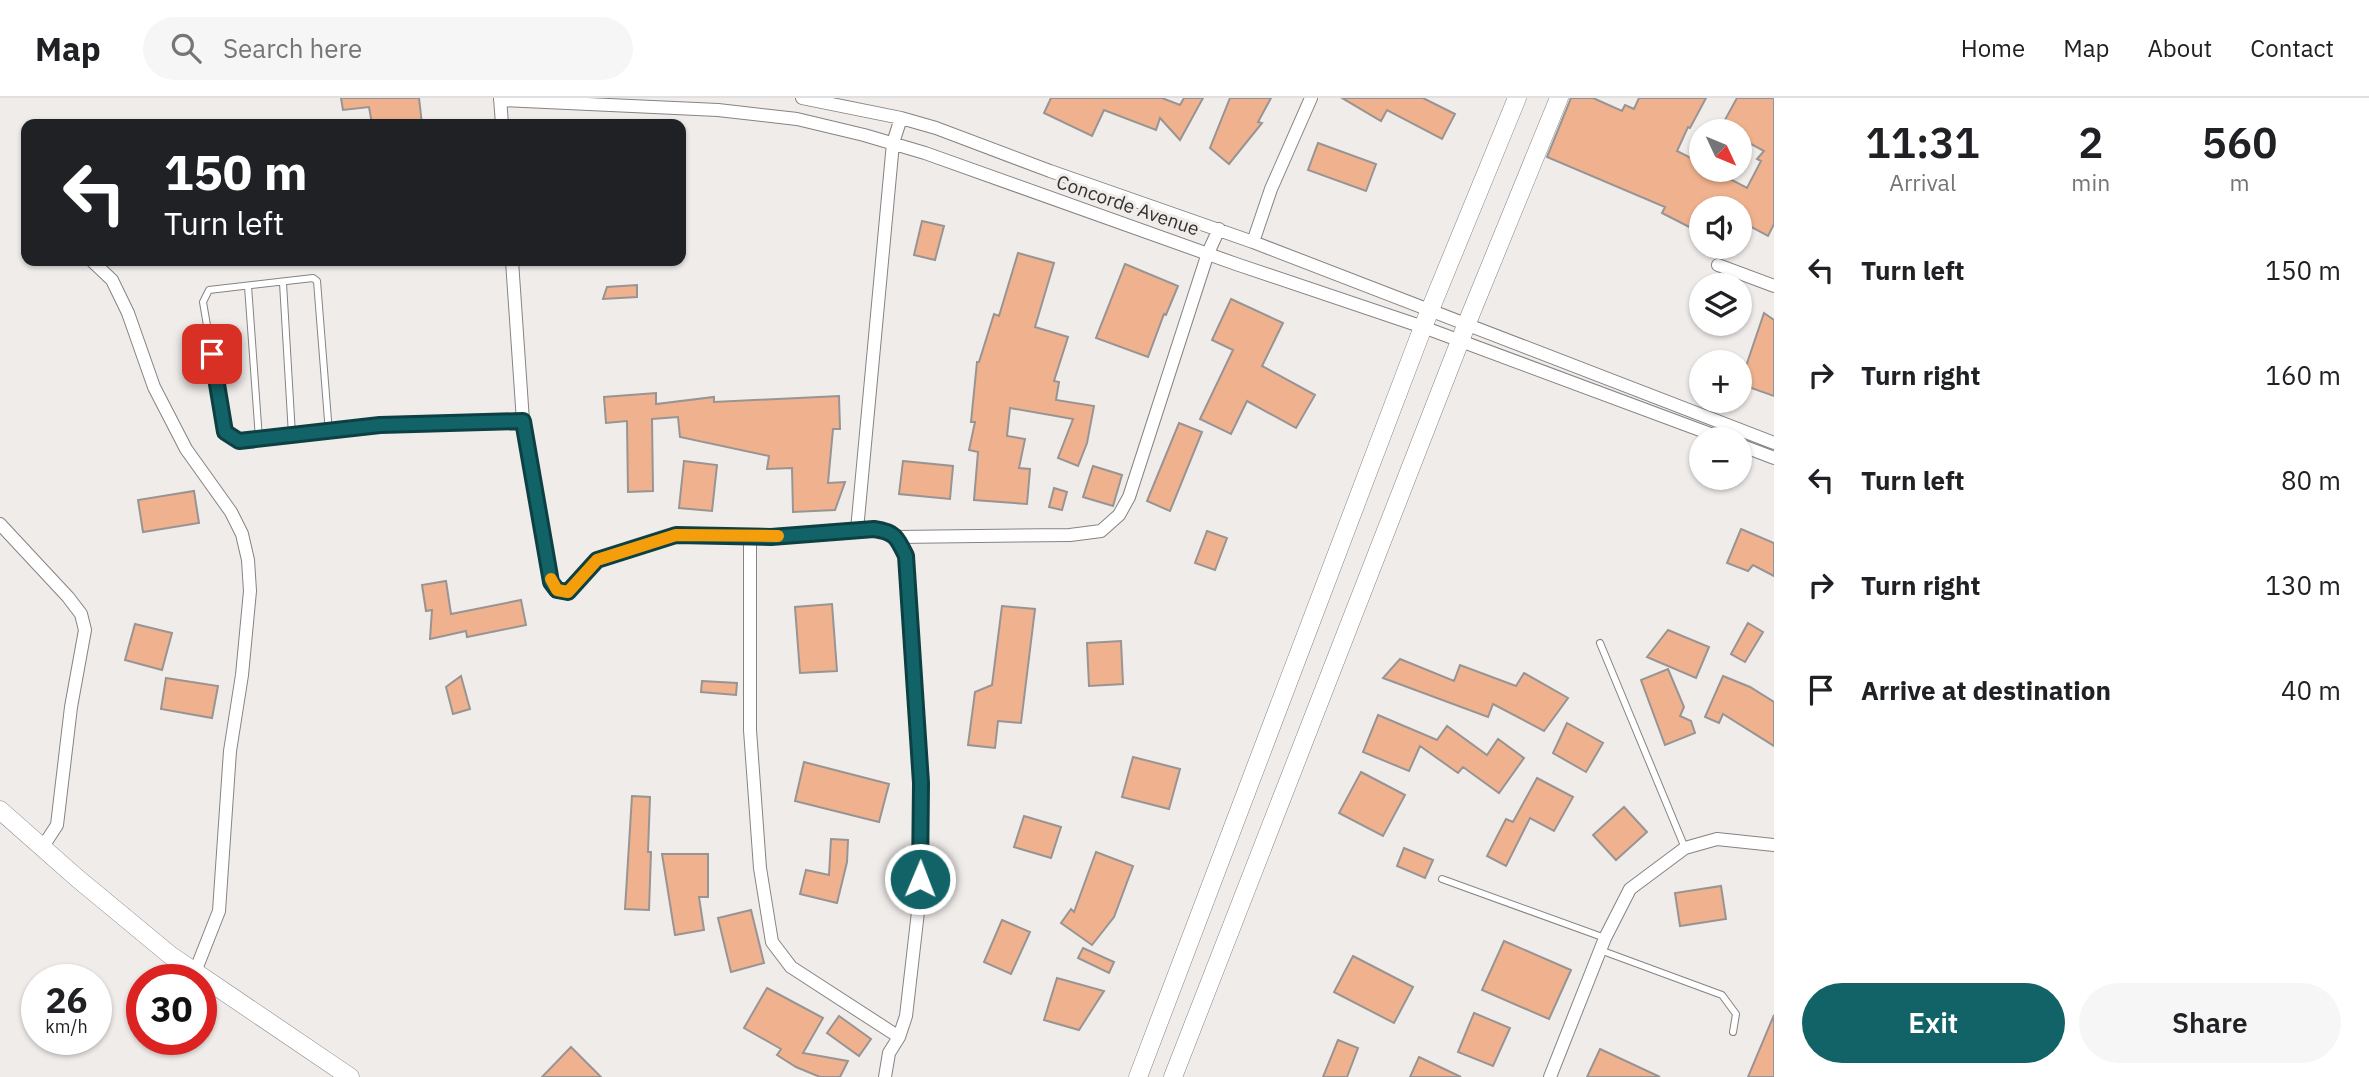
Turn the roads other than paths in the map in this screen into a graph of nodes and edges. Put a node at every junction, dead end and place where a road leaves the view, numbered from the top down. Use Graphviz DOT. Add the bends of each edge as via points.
graph roads {
  1 [pos="802,98"];
  2 [pos="1311,98"];
  3 [pos="1517,98"];
  4 [pos="1559,98"];
  5 [pos="500,99"];
  6 [pos="901,118"];
  7 [pos="502,119"];
  8 [pos="894,143"];
  9 [pos="1219,229"];
  10 [pos="1253,242"];
  11 [pos="1208,253"];
  12 [pos="1718,265"];
  13 [pos="97,266"];
  14 [pos="512,266"];
  15 [pos="282,283"];
  16 [pos="248,286"];
  17 [pos="1774,286"];
  18 [pos="1431,309"];
  19 [pos="1468,323"];
  20 [pos="1423,327"];
  21 [pos="1461,341"];
  22 [pos="523,421"];
  23 [pos="1692,427"];
  24 [pos="329,433"];
  25 [pos="292,435"];
  26 [pos="259,439"];
  27 [pos="1774,443"];
  28 [pos="1752,450"];
  29 [pos="1774,458"];
  30 [pos="0,524"];
  31 [pos="857,530"];
  32 [pos="750,537"];
  33 [pos="897,537"];
  34 [pos="1600,643"];
  35 [pos="0,810"];
  36 [pos="1774,845"];
  37 [pos="42,848"];
  38 [pos="1685,848"];
  39 [pos="1441,878"];
  40 [pos="1602,944"];
  41 [pos="183,964"];
  42 [pos="198,964"];
  43 [pos="217,987"];
  44 [pos="1733,1032"];
  45 [pos="899,1037"];
  46 [pos="350,1077"];
  47 [pos="884,1077"];
  48 [pos="1138,1077"];
  49 [pos="1173,1077"];
  50 [pos="1550,1077"];
  1 -- 6 [label="street, Concorde Avenue"];
  2 -- 10 [label="street"];
  3 -- 18 [label="main road"];
  4 -- 19 [label="main road"];
  5 -- 7 [label="street"];
  5 -- 8 [label="street, Concorde Avenue" via="718,110 797,119"];
  6 -- 8 [label="street"];
  6 -- 9 [label="street, Concorde Avenue"];
  8 -- 11 [label="street, Concorde Avenue"];
  8 -- 31 [label="street"];
  9 -- 10 [label="street, Concorde Avenue"];
  9 -- 11 [label="street"];
  10 -- 18 [label="street, Concorde Avenue"];
  11 -- 20 [label="street, Concorde Avenue"];
  11 -- 33 [label="street" via="1129,497 1119,515 1101,531 1070,535"];
  12 -- 17 [label="street"];
  13 -- 42 [label="street" via="112,280 154,387 186,449 231,512 248,560 250,591 230,751 219,911"];
  14 -- 22 [label="street"];
  15 -- 16 [label="lane"];
  15 -- 24 [label="lane" via="313,278 318,284"];
  15 -- 25 [label="lane"];
  16 -- 26 [label="lane"];
  16 -- 26 [label="lane" via="209,290 203,302 225,432 239,441"];
  18 -- 19 [label="street, Concorde Avenue"];
  18 -- 20 [label="main road"];
  19 -- 21 [label="main road"];
  19 -- 27 [label="street, Concorde Avenue"];
  20 -- 21 [label="street, Concorde Avenue"];
  20 -- 48 [label="main road"];
  21 -- 23 [label="street, Concorde Avenue"];
  21 -- 49 [label="main road"];
  22 -- 24 [label="lane" via="380,425"];
  22 -- 32 [label="street" via="551,582 557,590 568,592 597,560 676,535"];
  24 -- 25 [label="lane"];
  25 -- 26 [label="lane"];
  28 -- 29 [label="street"];
  30 -- 37 [label="street" via="68,597 81,614 85,630 57,825"];
  31 -- 32 [label="street"];
  31 -- 33 [label="street" via="887,531"];
  32 -- 45 [label="street" via="750,730 760,868 772,942 791,967"];
  33 -- 45 [label="street" via="906,556 921,783 919,904 906,1016"];
  34 -- 38 [label="lane"];
  35 -- 37 [label="main road"];
  36 -- 38 [label="street" via="1717,838"];
  37 -- 41 [label="main road"];
  38 -- 40 [label="street" via="1630,889"];
  39 -- 40 [label="lane"];
  40 -- 44 [label="lane" via="1722,995 1736,1014"];
  40 -- 50 [label="street"];
  43 -- 46 [label="main road"];
  45 -- 47 [label="street" via="889,1053"];
}
